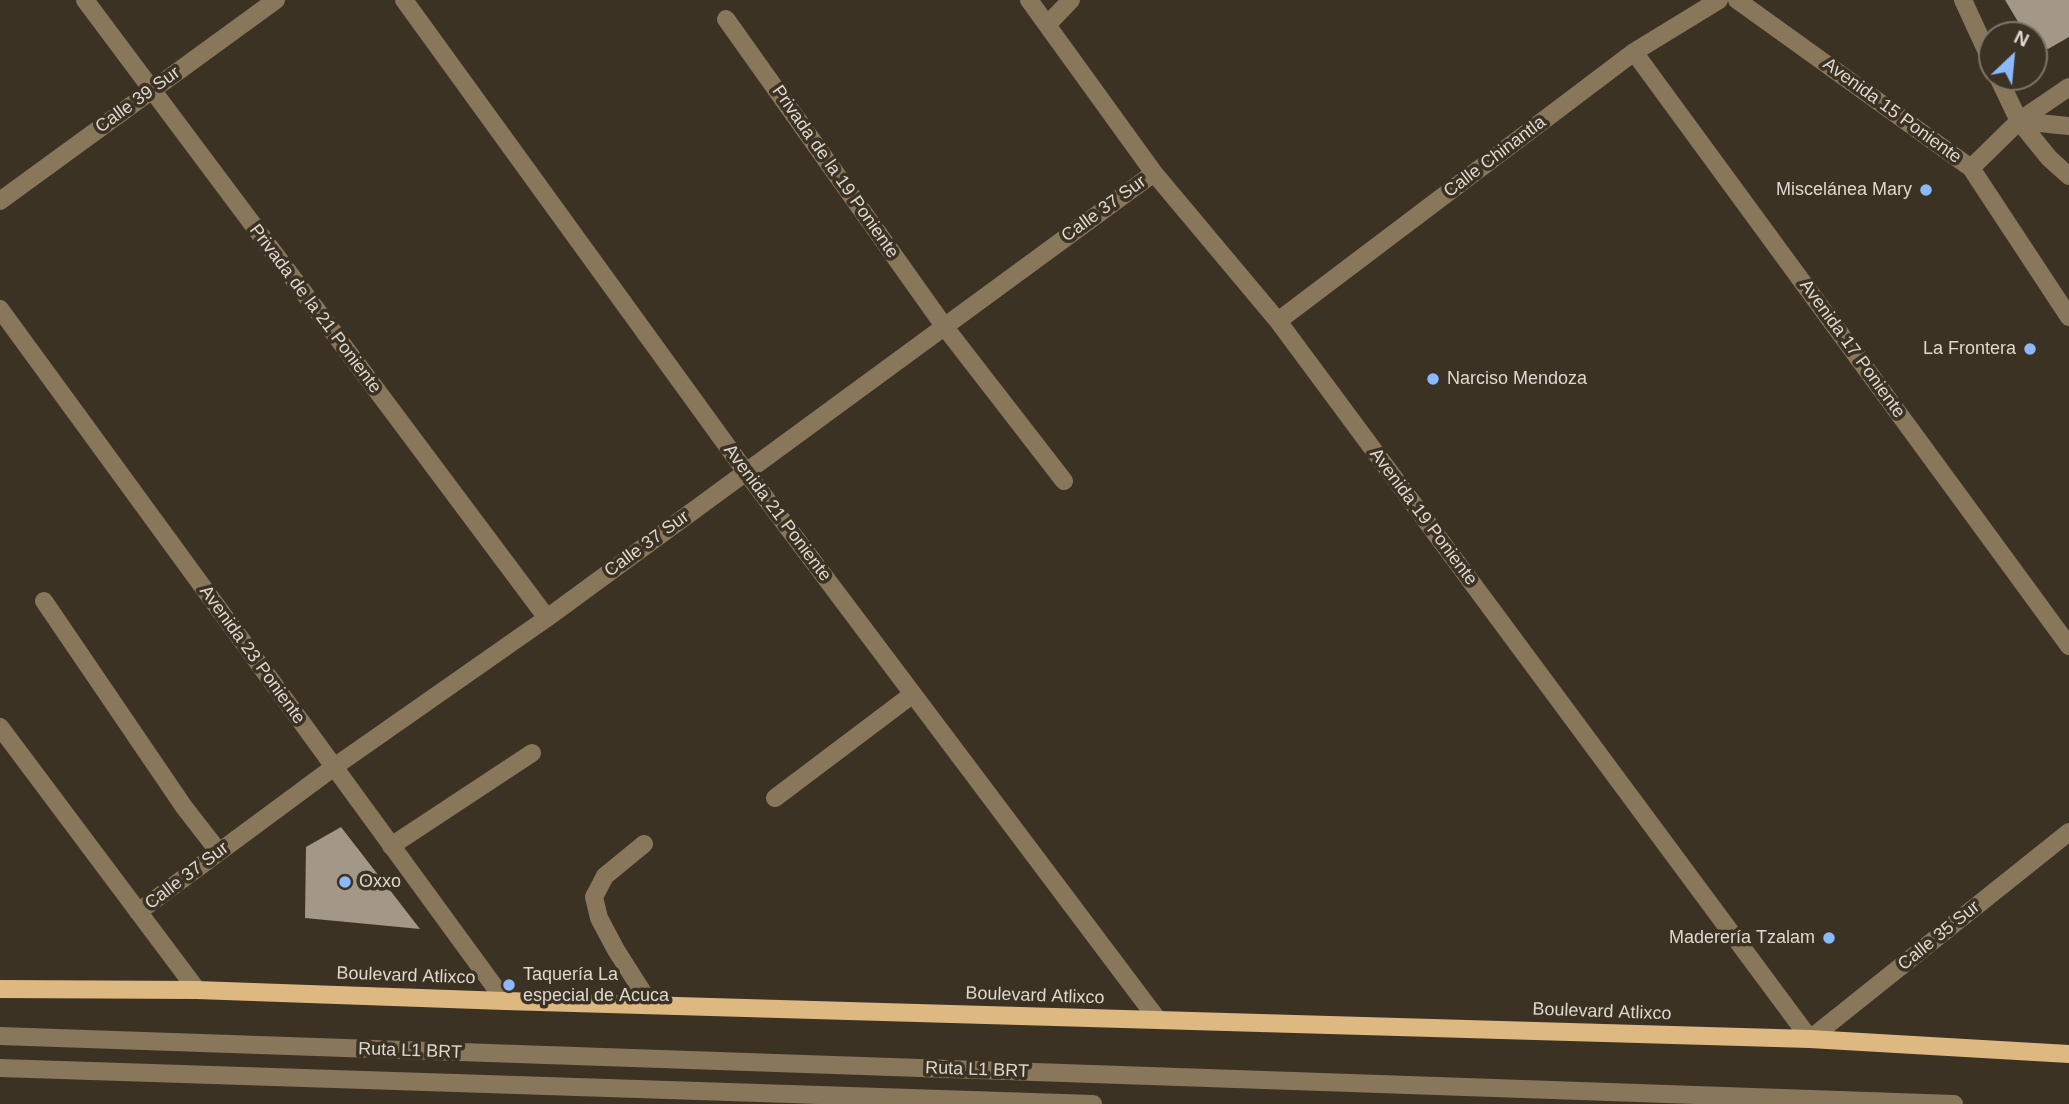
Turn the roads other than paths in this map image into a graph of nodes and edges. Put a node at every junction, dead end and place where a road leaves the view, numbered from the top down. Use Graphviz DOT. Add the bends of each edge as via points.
graph roads {
  1 [pos="85,0"];
  2 [pos="276,0"];
  3 [pos="404,0"];
  4 [pos="1029,0"];
  5 [pos="1071,0"];
  6 [pos="1719,0"];
  7 [pos="1737,0"];
  8 [pos="1962,0"];
  9 [pos="726,19"];
  10 [pos="1047,25"];
  11 [pos="1978,34"];
  12 [pos="1634,52"];
  13 [pos="2069,87"];
  14 [pos="151,91"];
  15 [pos="2005,91"];
  16 [pos="2019,121"];
  17 [pos="2069,126"];
  18 [pos="1971,168"];
  19 [pos="1154,173"];
  20 [pos="2069,176"];
  21 [pos="0,201"];
  22 [pos="0,309"];
  23 [pos="2069,317"];
  24 [pos="1278,321"];
  25 [pos="944,326"];
  26 [pos="746,472"];
  27 [pos="1064,481"];
  28 [pos="44,601"];
  29 [pos="547,618"];
  30 [pos="2069,646"];
  31 [pos="913,694"];
  32 [pos="0,727"];
  33 [pos="532,753"];
  34 [pos="334,767"];
  35 [pos="775,798"];
  36 [pos="2069,832"];
  37 [pos="644,844"];
  38 [pos="391,845"];
  39 [pos="219,852"];
  40 [pos="138,912"];
  41 [pos="0,989"];
  42 [pos="197,990"];
  43 [pos="505,1001"];
  44 [pos="651,1005"];
  45 [pos="1158,1020"];
  46 [pos="0,1037"];
  47 [pos="1810,1039"];
  48 [pos="2069,1054"];
  49 [pos="0,1068"];
  50 [pos="1093,1104"];
  51 [pos="1954,1104"];
  1 -- 14 [label="street, Privada de la 21 Poniente"];
  2 -- 14 [label="street, Calle 39 Sur"];
  3 -- 26 [label="street, Avenida 21 Poniente"];
  4 -- 10 [label="street, Avenida 19 Poniente"];
  5 -- 10 [label="street"];
  6 -- 12 [label="street, Calle Chinantla"];
  7 -- 18 [label="street, Avenida 15 Poniente"];
  8 -- 11 [label="street"];
  9 -- 25 [label="street, Privada de la 19 Poniente"];
  10 -- 19 [label="street, Avenida 19 Poniente"];
  12 -- 24 [label="street, Calle Chinantla"];
  12 -- 30 [label="street, Avenida 17 Poniente"];
  13 -- 16 [label="street"];
  14 -- 21 [label="street, Calle 39 Sur"];
  14 -- 29 [label="street, Privada de la 21 Poniente"];
  15 -- 16 [label="street"];
  16 -- 17 [label="street"];
  16 -- 18 [label="street"];
  16 -- 20 [label="street"];
  18 -- 23 [label="street, Avenida 15 Poniente"];
  19 -- 24 [label="street, Avenida 19 Poniente"];
  19 -- 25 [label="street, Calle 37 Sur"];
  22 -- 34 [label="street, Avenida 23 Poniente"];
  24 -- 47 [label="street, Avenida 19 Poniente"];
  25 -- 26 [label="street, Calle 37 Sur"];
  25 -- 27 [label="street, Privada de la 19 Poniente"];
  26 -- 29 [label="street, Calle 37 Sur"];
  26 -- 31 [label="street, Avenida 21 Poniente"];
  28 -- 39 [label="street"];
  29 -- 34 [label="street, Calle 37 Sur"];
  31 -- 35 [label="street"];
  31 -- 45 [label="street, Avenida 21 Poniente"];
  32 -- 40 [label="street"];
  33 -- 38 [label="street"];
  34 -- 38 [label="street, Avenida 23 Poniente"];
  34 -- 39 [label="street, Calle 37 Sur"];
  36 -- 47 [label="street, Calle 35 Sur"];
  37 -- 44 [label="street" via="605,876 594,897 599,918"];
  38 -- 43 [label="street, Avenida 23 Poniente"];
  39 -- 40 [label="street, Calle 37 Sur"];
  40 -- 42 [label="street"];
  41 -- 42 [label="main road, Boulevard Atlixco"];
  42 -- 43 [label="main road, Boulevard Atlixco"];
  43 -- 44 [label="main road, Boulevard Atlixco"];
  44 -- 45 [label="main road, Boulevard Atlixco"];
  45 -- 47 [label="main road, Boulevard Atlixco"];
  46 -- 51 [label="street, Ruta L1 BRT"];
  47 -- 48 [label="main road, Boulevard Atlixco"];
  49 -- 50 [label="street, Ruta L1 BRT"];
}
